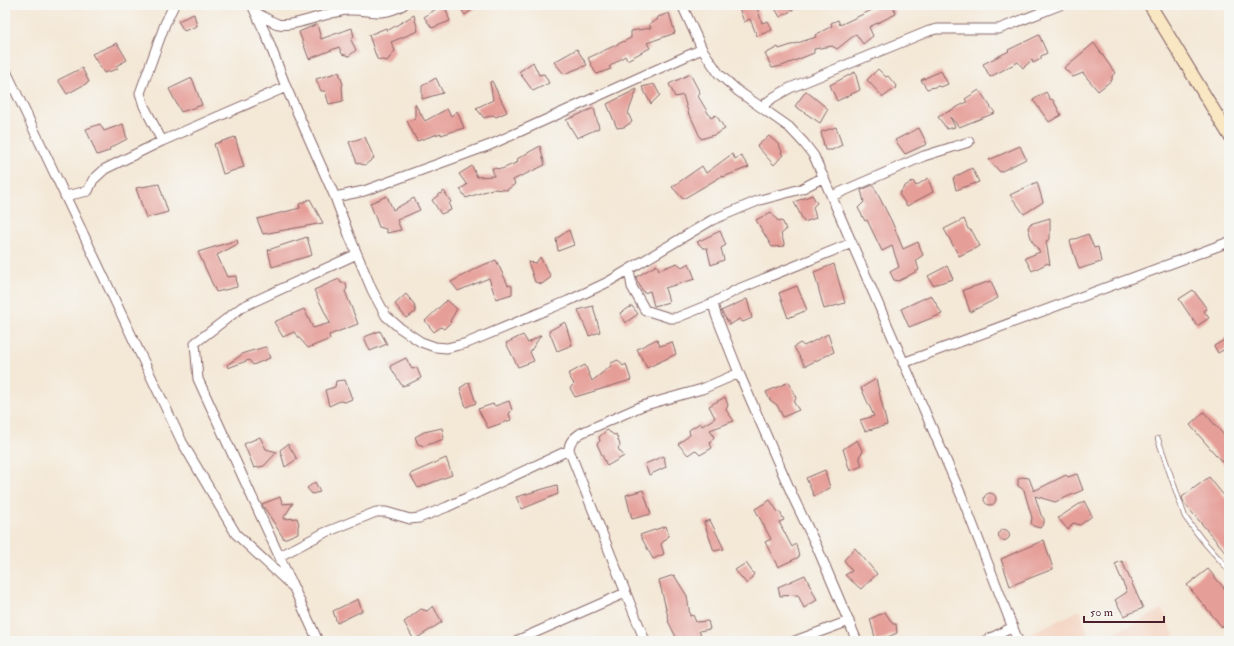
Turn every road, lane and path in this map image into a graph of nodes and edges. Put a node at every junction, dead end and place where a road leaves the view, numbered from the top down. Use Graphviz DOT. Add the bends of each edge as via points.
graph roads {
  1 [pos="174,5"];
  2 [pos="402,5"];
  3 [pos="682,5"];
  4 [pos="1060,5"];
  5 [pos="1150,5"];
  6 [pos="254,9"];
  7 [pos="702,49"];
  8 [pos="5,69"];
  9 [pos="286,87"];
  10 [pos="761,108"];
  11 [pos="1229,135"];
  12 [pos="162,141"];
  13 [pos="968,142"];
  14 [pos="824,177"];
  15 [pos="65,196"];
  16 [pos="832,196"];
  17 [pos="335,198"];
  18 [pos="1229,242"];
  19 [pos="852,243"];
  20 [pos="357,254"];
  21 [pos="629,270"];
  22 [pos="713,303"];
  23 [pos="903,363"];
  24 [pos="739,373"];
  25 [pos="1158,439"];
  26 [pos="569,450"];
  27 [pos="280,556"];
  28 [pos="1229,570"];
  29 [pos="294,588"];
  30 [pos="625,593"];
  31 [pos="849,621"];
  32 [pos="1013,627"];
  33 [pos="318,641"];
  34 [pos="516,641"];
  35 [pos="645,641"];
  36 [pos="795,641"];
  37 [pos="857,641"];
  38 [pos="985,641"];
  39 [pos="1018,641"];
  1 -- 12 [label="street" via="140,93"];
  2 -- 6 [label="street" via="386,12 348,10 288,24 278,24"];
  3 -- 7 [label="street"];
  4 -- 10 [label="street" via="999,30 929,31 790,88"];
  5 -- 11 [label="main road"];
  6 -- 9 [label="street"];
  7 -- 10 [label="street" via="719,74"];
  7 -- 17 [label="street" via="490,145 364,191"];
  8 -- 15 [label="street"];
  9 -- 12 [label="street"];
  9 -- 17 [label="street"];
  10 -- 14 [label="street" via="790,127 814,156"];
  12 -- 15 [label="street" via="102,171 88,191"];
  13 -- 16 [label="street" via="924,156"];
  14 -- 16 [label="street"];
  14 -- 21 [label="street" via="801,188 760,200 712,220"];
  15 -- 29 [label="street" via="182,442 236,534"];
  16 -- 19 [label="street"];
  17 -- 20 [label="street"];
  18 -- 23 [label="street"];
  19 -- 22 [label="street" via="736,290"];
  19 -- 23 [label="street"];
  20 -- 21 [label="street" via="386,316 416,338 435,347 447,348 467,343 568,301"];
  20 -- 27 [label="street" via="242,307 195,343 198,380"];
  21 -- 22 [label="street" via="632,287 645,310 649,312 676,318"];
  22 -- 24 [label="street"];
  23 -- 32 [label="street" via="962,497"];
  24 -- 26 [label="street" via="702,389 642,406 581,433 569,444"];
  24 -- 31 [label="street"];
  25 -- 28 [label="lane" via="1185,517"];
  26 -- 27 [label="street" via="419,518 410,519 386,512 376,512 324,533"];
  26 -- 30 [label="street"];
  27 -- 29 [label="street"];
  29 -- 33 [label="street"];
  30 -- 34 [label="street"];
  30 -- 35 [label="street"];
  31 -- 36 [label="street"];
  31 -- 37 [label="street"];
  32 -- 38 [label="street"];
  32 -- 39 [label="street"];
}
